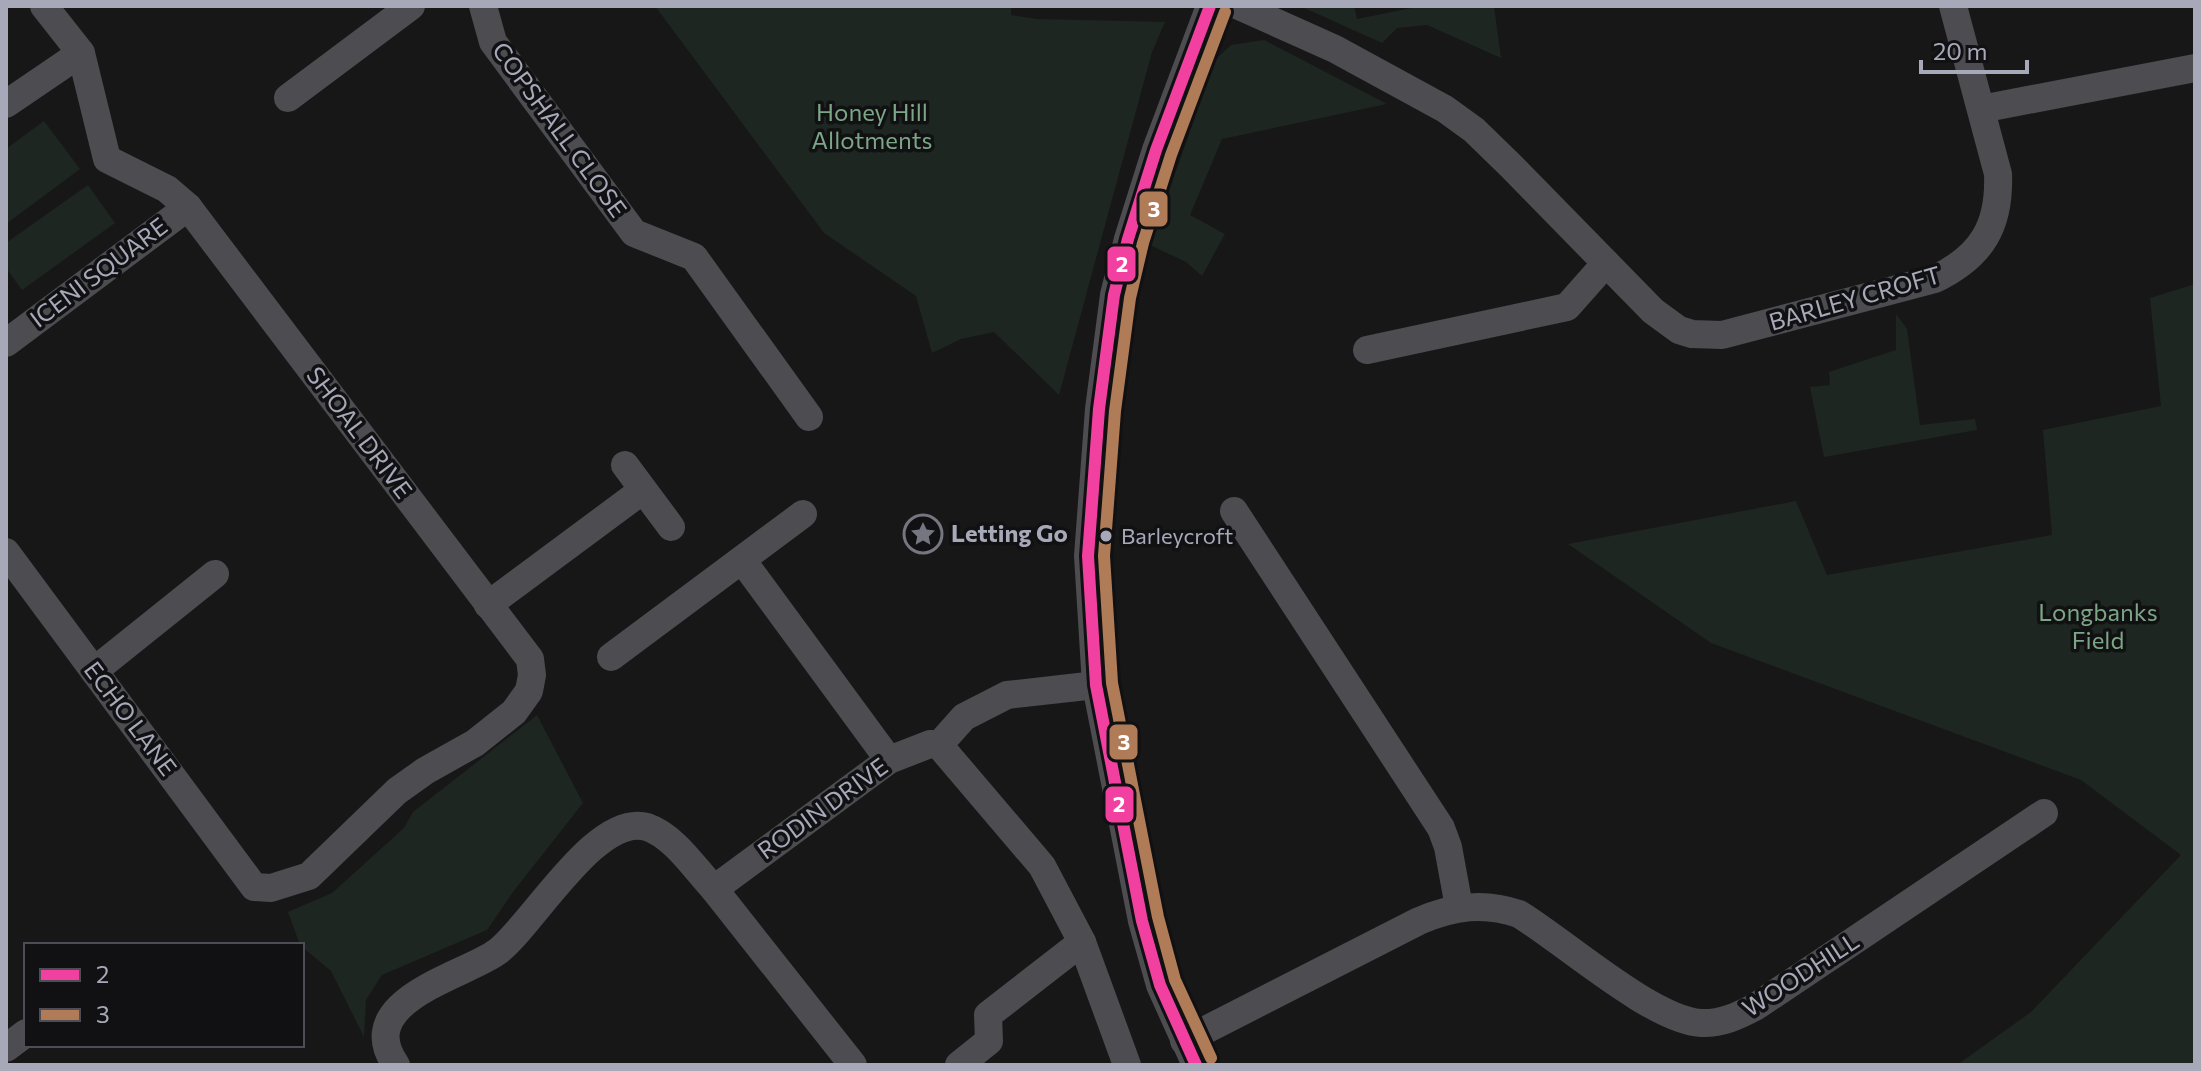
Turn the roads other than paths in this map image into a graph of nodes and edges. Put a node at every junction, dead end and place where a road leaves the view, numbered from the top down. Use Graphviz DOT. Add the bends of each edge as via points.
graph roads {
  1 [pos="44,6"];
  2 [pos="411,6"];
  3 [pos="483,6"];
  4 [pos="1210,6"];
  5 [pos="1239,6"];
  6 [pos="1953,6"];
  7 [pos="81,53"];
  8 [pos="2195,68"];
  9 [pos="288,98"];
  10 [pos="6,104"];
  11 [pos="1981,109"];
  12 [pos="188,207"];
  13 [pos="1606,263"];
  14 [pos="6,343"];
  15 [pos="1367,350"];
  16 [pos="809,417"];
  17 [pos="625,465"];
  18 [pos="643,490"];
  19 [pos="1234,511"];
  20 [pos="803,514"];
  21 [pos="671,527"];
  22 [pos="6,552"];
  23 [pos="742,560"];
  24 [pos="215,574"];
  25 [pos="488,605"];
  26 [pos="611,657"];
  27 [pos="94,671"];
  28 [pos="1096,685"];
  29 [pos="939,745"];
  30 [pos="889,760"];
  31 [pos="2044,813"];
  32 [pos="254,887"];
  33 [pos="714,889"];
  34 [pos="1459,907"];
  35 [pos="1082,942"];
  36 [pos="24,1034"];
  37 [pos="6,1048"];
  38 [pos="1190,1053"];
  39 [pos="396,1065"];
  40 [pos="853,1065"];
  41 [pos="959,1065"];
  42 [pos="1127,1065"];
  1 -- 7 [label="street"];
  2 -- 9 [label="street"];
  3 -- 16 [label="street, COPSHALL CLOSE" via="493,42 634,233 694,257"];
  4 -- 28 [label="street" via="1156,150 1114,295 1088,556"];
  5 -- 13 [label="street, BARLEY CROFT" via="1335,49 1445,109 1474,130"];
  6 -- 11 [label="street, BARLEY CROFT"];
  7 -- 10 [label="street"];
  7 -- 12 [label="street, ICENI SQUARE" via="107,159 167,189"];
  8 -- 11 [label="street"];
  11 -- 13 [label="street, BARLEY CROFT" via="1998,174 1995,216 1977,251 1959,268 1935,279 1742,331 1706,335 1665,322"];
  12 -- 14 [label="street, ICENI SQUARE"];
  12 -- 25 [label="street, SHOAL DRIVE"];
  13 -- 15 [label="street" via="1567,307"];
  17 -- 18 [label="street"];
  18 -- 21 [label="street"];
  18 -- 25 [label="street"];
  19 -- 34 [label="street" via="1441,828"];
  20 -- 23 [label="street"];
  22 -- 27 [label="street, ECHO LANE"];
  23 -- 26 [label="street"];
  23 -- 30 [label="street"];
  24 -- 27 [label="street"];
  25 -- 32 [label="street, SHOAL DRIVE" via="530,659 529,691 514,712 397,791 309,876 271,888"];
  27 -- 32 [label="street, ECHO LANE"];
  28 -- 29 [label="street" via="1007,695 964,717"];
  28 -- 38 [label="street" via="1142,921 1160,985"];
  29 -- 30 [label="street, RODIN DRIVE"];
  29 -- 35 [label="street" via="1042,866"];
  30 -- 33 [label="street, RODIN DRIVE"];
  31 -- 34 [label="street, WOODHILL" via="1755,1007 1719,1021 1701,1023 1659,1010 1519,914"];
  33 -- 39 [label="street" via="668,840 645,827 615,831 593,846 498,952 432,983 406,1002 389,1022 386,1051"];
  33 -- 40 [label="street"];
  34 -- 38 [label="street, WOODHILL" via="1419,921"];
  35 -- 41 [label="street" via="988,1015 989,1041"];
  35 -- 42 [label="street"];
  36 -- 37 [label="street"];
}
